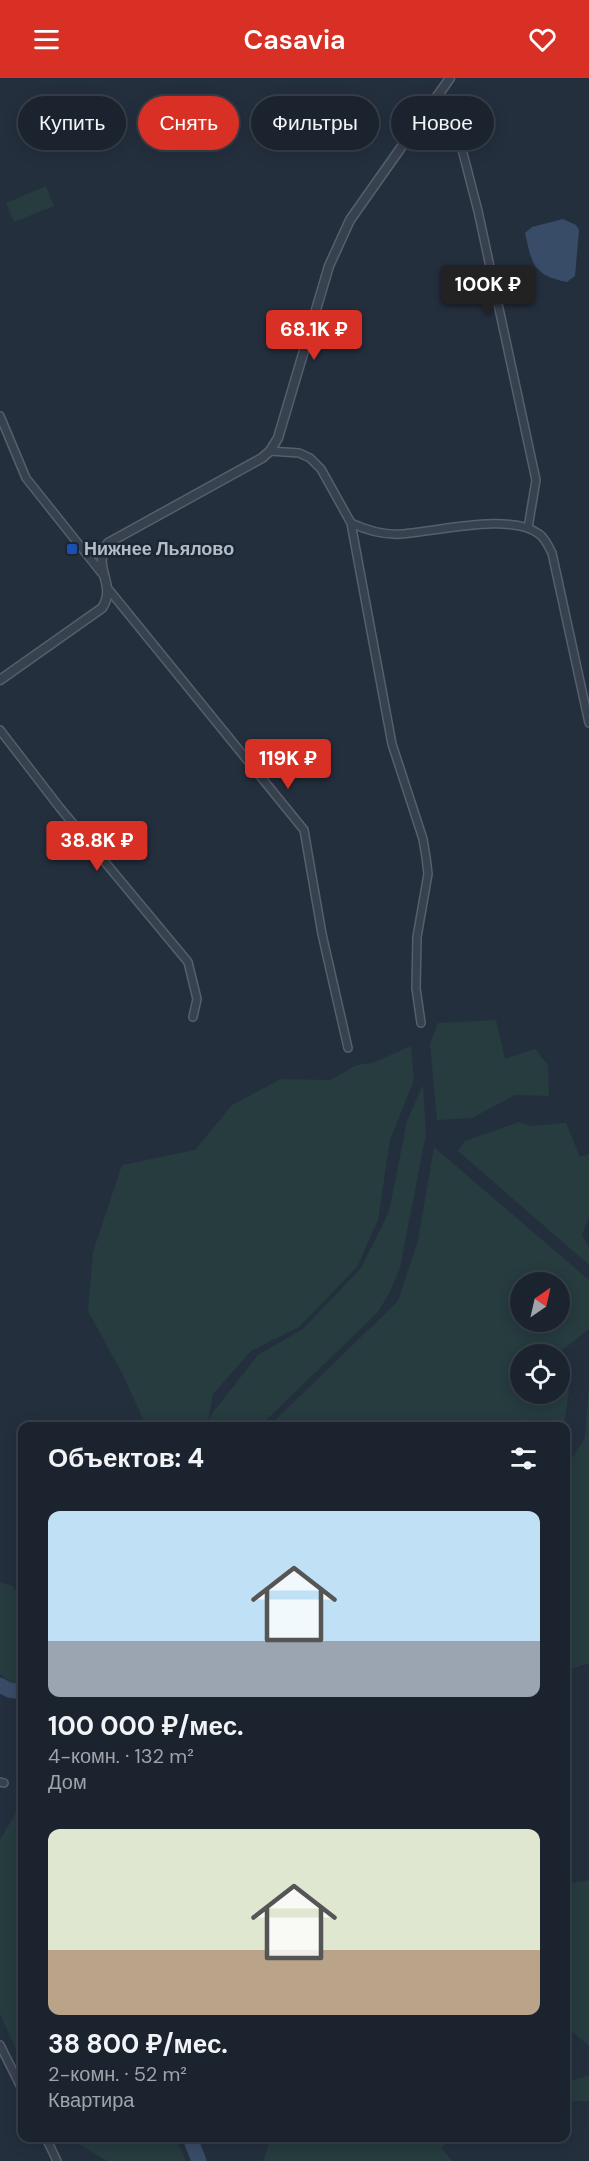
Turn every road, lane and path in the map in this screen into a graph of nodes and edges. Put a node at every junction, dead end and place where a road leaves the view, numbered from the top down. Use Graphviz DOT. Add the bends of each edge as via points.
graph roads {
  1 [pos="450,78"];
  2 [pos="438,95"];
  3 [pos="399,150"];
  4 [pos="461,150"];
  5 [pos="0,417"];
  6 [pos="270,451"];
  7 [pos="351,523"];
  8 [pos="528,528"];
  9 [pos="104,576"];
  10 [pos="108,590"];
  11 [pos="0,680"];
  12 [pos="589,723"];
  13 [pos="0,730"];
  14 [pos="193,1017"];
  15 [pos="421,1023"];
  16 [pos="348,1048"];
  17 [pos="0,2045"];
  18 [pos="18,2081"];
  19 [pos="48,2142"];
  20 [pos="57,2161"];
  1 -- 2 [label="street"];
  3 -- 6 [label="street" via="350,220 329,266 278,438"];
  4 -- 8 [label="street" via="536,480"];
  5 -- 9 [label="street" via="26,478"];
  6 -- 7 [label="street" via="299,453 310,458 321,469"];
  6 -- 9 [label="street" via="108,543 102,551"];
  7 -- 8 [label="street" via="399,534 461,525"];
  7 -- 15 [label="street" via="392,744 423,839 428,874 417,937 416,988"];
  8 -- 12 [label="street" via="541,535 552,553"];
  9 -- 10 [label="street"];
  10 -- 11 [label="street" via="102,608"];
  10 -- 16 [label="street" via="304,830"];
  13 -- 14 [label="street" via="188,962 197,999"];
  17 -- 18 [label="street"];
  19 -- 20 [label="street"];
}
